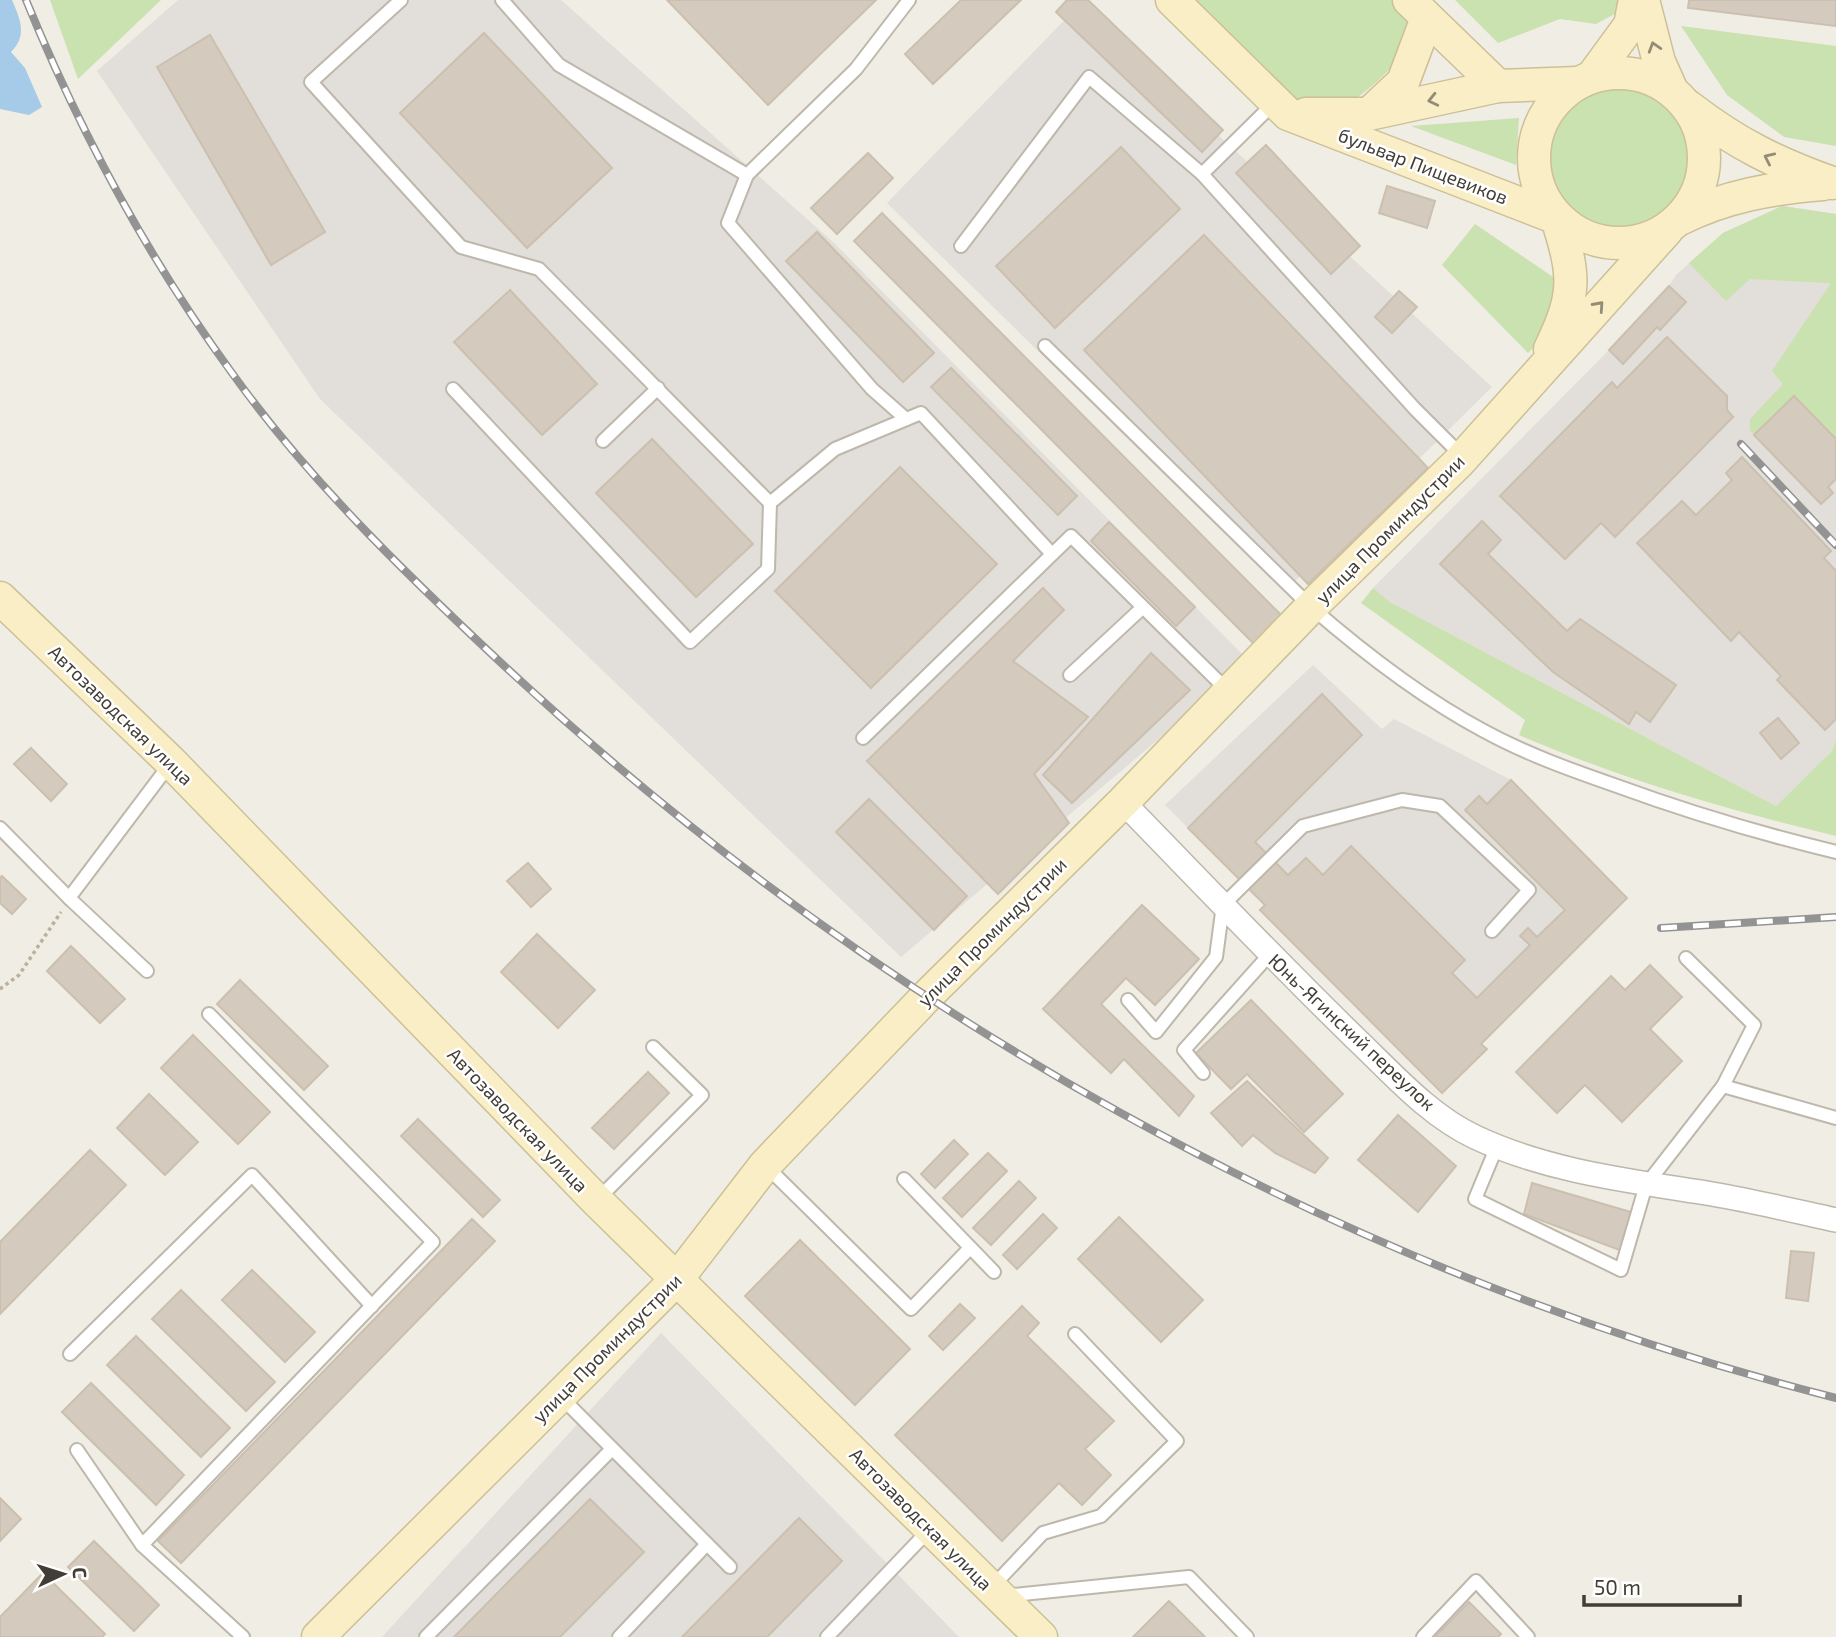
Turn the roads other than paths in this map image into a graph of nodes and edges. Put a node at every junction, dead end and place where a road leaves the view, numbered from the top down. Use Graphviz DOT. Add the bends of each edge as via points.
graph roads {
  1 [pos="401,0"];
  2 [pos="502,0"];
  3 [pos="909,0"];
  4 [pos="1172,0"];
  5 [pos="1635,0"];
  6 [pos="1643,0"];
  7 [pos="1421,6"];
  8 [pos="1585,80"];
  9 [pos="1498,86"];
  10 [pos="1679,98"];
  11 [pos="1282,108"];
  12 [pos="1369,114"];
  13 [pos="1202,174"];
  14 [pos="747,175"];
  15 [pos="1834,183"];
  16 [pos="1557,218"];
  17 [pos="1674,225"];
  18 [pos="961,246"];
  19 [pos="1045,346"];
  20 [pos="1538,376"];
  21 [pos="658,388"];
  22 [pos="453,389"];
  23 [pos="906,419"];
  24 [pos="603,441"];
  25 [pos="1464,457"];
  26 [pos="770,503"];
  27 [pos="1052,555"];
  28 [pos="0,598"];
  29 [pos="1311,607"];
  30 [pos="1142,608"];
  31 [pos="1070,675"];
  32 [pos="1229,692"];
  33 [pos="863,738"];
  34 [pos="171,762"];
  35 [pos="1124,802"];
  36 [pos="0,828"];
  37 [pos="1836,852"];
  38 [pos="69,898"];
  39 [pos="1223,905"];
  40 [pos="1492,931"];
  41 [pos="1269,955"];
  42 [pos="1686,958"];
  43 [pos="147,971"];
  44 [pos="1128,1000"];
  45 [pos="209,1014"];
  46 [pos="653,1047"];
  47 [pos="1203,1073"];
  48 [pos="1723,1086"];
  49 [pos="1836,1118"];
  50 [pos="1497,1146"];
  51 [pos="765,1165"];
  52 [pos="904,1179"];
  53 [pos="1646,1185"];
  54 [pos="597,1201"];
  55 [pos="1836,1220"];
  56 [pos="970,1248"];
  57 [pos="994,1272"];
  58 [pos="677,1279"];
  59 [pos="372,1306"];
  60 [pos="1075,1334"];
  61 [pos="70,1354"];
  62 [pos="559,1396"];
  63 [pos="612,1449"];
  64 [pos="77,1450"];
  65 [pos="930,1528"];
  66 [pos="707,1544"];
  67 [pos="142,1545"];
  68 [pos="730,1567"];
  69 [pos="995,1592"];
  70 [pos="243,1637"];
  71 [pos="318,1637"];
  72 [pos="426,1637"];
  73 [pos="619,1637"];
  74 [pos="827,1637"];
  75 [pos="1041,1637"];
  76 [pos="1247,1637"];
  77 [pos="1423,1637"];
  78 [pos="1528,1637"];
  1 -- 21 [label="lane" via="311,82 461,247 539,268"];
  2 -- 14 [label="lane" via="559,65"];
  3 -- 14 [label="lane" via="856,69"];
  4 -- 11 [label="main road, бульвар Пищевиков"];
  5 -- 8 [label="main road" via="1630,24"];
  10 -- 6 [label="main road, one-way" via="1659,62"];
  7 -- 9 [label="main road, бульвар Пищевиков"];
  7 -- 12 [label="main road, бульвар Пищевиков" via="1403,82"];
  8 -- 9 [label="main road, бульвар Пищевиков"];
  8 -- 10 [label="main road, бульвар Пищевиков" via="1613,73 1634,74 1654,80"];
  8 -- 16 [label="main road, бульвар Пищевиков" via="1557,99 1542,120 1534,145 1534,171 1542,197"];
  9 -- 12 [label="main road, one-way"];
  15 -- 10 [label="main road, бульвар Пищевиков, one-way" via="1761,155"];
  10 -- 17 [label="main road" via="1698,125 1704,150 1703,175 1695,199"];
  11 -- 12 [label="main road, бульвар Пищевиков"];
  11 -- 13 [label="lane"];
  11 -- 16 [label="main road, бульвар Пищевиков"];
  13 -- 18 [label="lane" via="1089,77"];
  13 -- 25 [label="lane"];
  14 -- 23 [label="lane" via="728,223 872,388"];
  15 -- 17 [label="main road, бульвар Пищевиков" via="1759,191 1700,209"];
  16 -- 17 [label="main road, бульвар Пищевиков" via="1581,234 1626,242 1648,238"];
  16 -- 20 [label="main road" via="1570,262 1571,297"];
  20 -- 17 [label="main road, улица Проминдустрии, one-way"];
  19 -- 29 [label="lane"];
  20 -- 25 [label="main road, улица Проминдустрии"];
  21 -- 24 [label="lane"];
  21 -- 26 [label="lane"];
  22 -- 26 [label="lane" via="690,642 768,569"];
  23 -- 26 [label="lane" via="835,449"];
  23 -- 27 [label="lane" via="921,413"];
  25 -- 29 [label="main road, улица Проминдустрии"];
  27 -- 30 [label="lane" via="1071,536"];
  27 -- 33 [label="lane"];
  28 -- 34 [label="main road, Автозаводская улица"];
  29 -- 32 [label="main road, улица Проминдустрии"];
  29 -- 37 [label="lane" via="1409,684 1521,750 1663,803"];
  30 -- 31 [label="lane"];
  30 -- 32 [label="lane"];
  32 -- 35 [label="main road, улица Проминдустрии"];
  34 -- 38 [label="lane"];
  34 -- 54 [label="main road, Автозаводская улица"];
  35 -- 39 [label="street, Юнь-Ягинский переулок"];
  35 -- 51 [label="main road, улица Проминдустрии" via="927,996"];
  36 -- 38 [label="lane"];
  38 -- 43 [label="lane"];
  39 -- 40 [label="lane" via="1303,826 1402,800 1440,806 1529,890"];
  39 -- 41 [label="street, Юнь-Ягинский переулок"];
  39 -- 44 [label="lane" via="1216,957 1156,1032"];
  41 -- 47 [label="lane" via="1184,1050"];
  41 -- 50 [label="street, Юнь-Ягинский переулок" via="1408,1089 1458,1128"];
  42 -- 48 [label="lane" via="1754,1025"];
  45 -- 59 [label="lane" via="433,1242"];
  46 -- 54 [label="lane" via="702,1095"];
  48 -- 49 [label="lane"];
  48 -- 53 [label="lane"];
  50 -- 53 [label="street, Юнь-Ягинский переулок" via="1589,1174"];
  50 -- 53 [label="lane" via="1475,1199 1621,1270"];
  51 -- 56 [label="lane" via="911,1309"];
  51 -- 58 [label="main road, улица Проминдустрии"];
  52 -- 56 [label="lane"];
  53 -- 55 [label="street, Юнь-Ягинский переулок"];
  54 -- 58 [label="main road, Автозаводская улица"];
  56 -- 57 [label="lane"];
  58 -- 62 [label="main road, улица Проминдустрии"];
  58 -- 65 [label="main road, Автозаводская улица"];
  59 -- 61 [label="lane" via="252,1175"];
  59 -- 67 [label="lane"];
  60 -- 69 [label="lane" via="1177,1441 1101,1516 1043,1533"];
  62 -- 63 [label="lane"];
  62 -- 71 [label="main road, улица Проминдустрии"];
  63 -- 66 [label="lane"];
  63 -- 72 [label="lane"];
  64 -- 67 [label="lane"];
  65 -- 69 [label="main road, Автозаводская улица"];
  65 -- 74 [label="lane"];
  66 -- 68 [label="lane"];
  66 -- 73 [label="lane"];
  67 -- 70 [label="lane"];
  69 -- 75 [label="main road, Автозаводская улица"];
  69 -- 76 [label="lane" via="1189,1577"];
  77 -- 78 [label="lane" via="1476,1581"];
}
